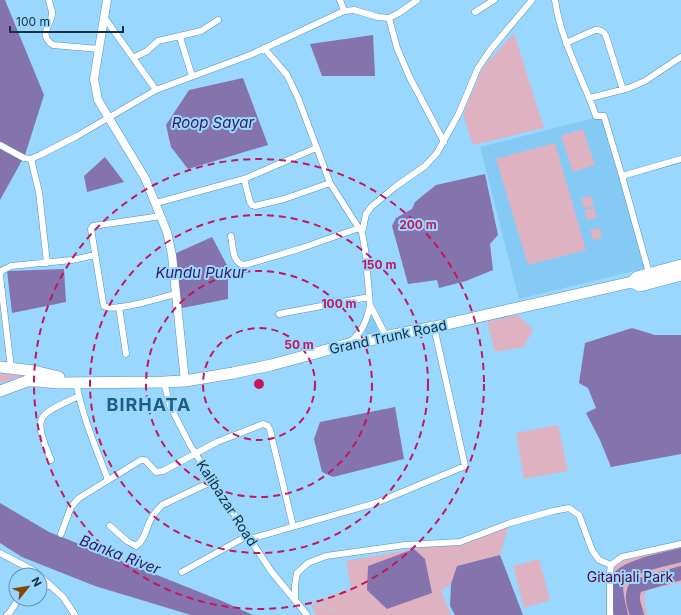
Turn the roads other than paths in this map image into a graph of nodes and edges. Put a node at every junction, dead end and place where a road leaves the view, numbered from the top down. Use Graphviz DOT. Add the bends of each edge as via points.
graph roads {
  1 [pos="49,0"];
  2 [pos="107,0"];
  3 [pos="340,0"];
  4 [pos="416,0"];
  5 [pos="494,0"];
  6 [pos="532,0"];
  7 [pos="555,0"];
  8 [pos="344,11"];
  9 [pos="475,12"];
  10 [pos="104,17"];
  11 [pos="390,18"];
  12 [pos="218,20"];
  13 [pos="180,36"];
  14 [pos="566,42"];
  15 [pos="264,48"];
  16 [pos="99,49"];
  17 [pos="681,57"];
  18 [pos="133,58"];
  19 [pos="192,76"];
  20 [pos="156,90"];
  21 [pos="623,90"];
  22 [pos="590,98"];
  23 [pos="108,118"];
  24 [pos="452,127"];
  25 [pos="438,129"];
  26 [pos="444,142"];
  27 [pos="0,145"];
  28 [pos="316,148"];
  29 [pos="27,159"];
  30 [pos="681,159"];
  31 [pos="622,176"];
  32 [pos="244,179"];
  33 [pos="330,183"];
  34 [pos="156,204"];
  35 [pos="161,216"];
  36 [pos="360,231"];
  37 [pos="231,236"];
  38 [pos="95,254"];
  39 [pos="47,263"];
  40 [pos="681,265"];
  41 [pos="649,273"];
  42 [pos="681,274"];
  43 [pos="632,282"];
  44 [pos="176,294"];
  45 [pos="369,297"];
  46 [pos="370,305"];
  47 [pos="119,307"];
  48 [pos="279,314"];
  49 [pos="434,328"];
  50 [pos="386,336"];
  51 [pos="349,344"];
  52 [pos="126,354"];
  53 [pos="5,368"];
  54 [pos="185,381"];
  55 [pos="73,382"];
  56 [pos="164,382"];
  57 [pos="0,391"];
  58 [pos="79,396"];
  59 [pos="196,454"];
  60 [pos="51,460"];
  61 [pos="108,480"];
  62 [pos="213,481"];
  63 [pos="110,526"];
  64 [pos="292,526"];
  65 [pos="61,534"];
  66 [pos="249,538"];
  67 [pos="681,544"];
  68 [pos="0,554"];
  69 [pos="611,565"];
  70 [pos="26,567"];
  71 [pos="182,572"];
  72 [pos="50,585"];
  73 [pos="295,598"];
  74 [pos="13,607"];
  75 [pos="7,615"];
  76 [pos="75,615"];
  77 [pos="307,615"];
  78 [pos="610,615"];
  1 -- 16 [label="street" via="52,12 46,31 48,42 53,45"];
  2 -- 10 [label="street"];
  3 -- 8 [label="street"];
  4 -- 11 [label="street"];
  5 -- 9 [label="street"];
  6 -- 24 [label="street" via="478,68"];
  7 -- 14 [label="street" via="558,20"];
  8 -- 11 [label="street" via="354,10"];
  8 -- 15 [label="street"];
  10 -- 16 [label="street"];
  10 -- 18 [label="street"];
  11 -- 25 [label="street" via="397,48"];
  12 -- 13 [label="street" via="201,31"];
  13 -- 18 [label="street" via="158,41 147,51"];
  13 -- 19 [label="street"];
  14 -- 21 [label="street" via="595,30 603,32"];
  14 -- 22 [label="street"];
  15 -- 19 [label="street"];
  15 -- 28 [label="street" via="287,75"];
  16 -- 23 [label="street" via="94,79 98,100"];
  17 -- 21 [label="street" via="645,81"];
  18 -- 20 [label="street"];
  19 -- 20 [label="street"];
  20 -- 23 [label="street"];
  21 -- 22 [label="street"];
  22 -- 31 [label="street" via="596,116 604,116"];
  23 -- 29 [label="street" via="40,155"];
  23 -- 34 [label="street" via="144,178"];
  24 -- 25 [label="street" via="446,130"];
  24 -- 26 [label="street"];
  25 -- 26 [label="street"];
  26 -- 36 [label="street" via="425,166 371,207"];
  27 -- 29 [label="street"];
  28 -- 32 [label="street"];
  28 -- 33 [label="street"];
  29 -- 39 [label="street" via="39,192"];
  30 -- 31 [label="street"];
  31 -- 41 [label="street"];
  32 -- 33 [label="street" via="250,202 255,206"];
  32 -- 34 [label="street"];
  33 -- 36 [label="street"];
  34 -- 35 [label="street"];
  35 -- 38 [label="street" via="92,226"];
  35 -- 44 [label="street" via="172,255"];
  36 -- 37 [label="street" via="245,266 237,261"];
  36 -- 45 [label="street" via="365,249"];
  38 -- 39 [label="street"];
  38 -- 47 [label="street" via="104,306"];
  39 -- 53 [label="street" via="11,266 2,271 0,276"];
  40 -- 41 [label="highway, Grand Trunk Road"];
  41 -- 43 [label="highway, Grand Trunk Road" via="637,277"];
  42 -- 43 [label="highway, Grand Trunk Road" via="640,286"];
  43 -- 49 [label="highway, Grand Trunk Road"];
  44 -- 47 [label="street" via="146,303"];
  44 -- 54 [label="street"];
  45 -- 46 [label="street"];
  45 -- 48 [label="street"];
  46 -- 50 [label="street"];
  46 -- 51 [label="street" via="361,332"];
  47 -- 52 [label="street"];
  49 -- 50 [label="highway, Grand Trunk Road"];
  49 -- 64 [label="street" via="465,466 376,503"];
  50 -- 51 [label="highway, Grand Trunk Road"];
  51 -- 54 [label="highway, Grand Trunk Road" via="271,365"];
  53 -- 55 [label="highway" via="51,374"];
  54 -- 56 [label="highway, Grand Trunk Road"];
  55 -- 56 [label="highway, Grand Trunk Road"];
  55 -- 57 [label="highway, Grand Trunk Road" via="27,381"];
  55 -- 58 [label="street"];
  56 -- 59 [label="street, Kalibazar Road" via="170,406"];
  58 -- 60 [label="street" via="49,410 41,418 42,437"];
  58 -- 61 [label="street"];
  59 -- 61 [label="street" via="159,472 144,460"];
  59 -- 62 [label="street, Kalibazar Road"];
  59 -- 64 [label="street" via="240,432 263,424 268,426"];
  61 -- 65 [label="street" via="79,498 71,507"];
  62 -- 63 [label="street" via="162,505 136,546 127,542"];
  62 -- 66 [label="street, Kalibazar Road"];
  64 -- 66 [label="street"];
  66 -- 71 [label="street"];
  66 -- 73 [label="street, Kalibazar Road"];
  67 -- 69 [label="street" via="622,557"];
  68 -- 70 [label="street"];
  69 -- 73 [label="street" via="599,560 592,550 579,516 569,508 510,523 460,542 405,545 326,556 308,563 297,573"];
  69 -- 78 [label="street"];
  72 -- 76 [label="street" via="63,597"];
  73 -- 77 [label="street, Kalibazar Road"];
  74 -- 75 [label="street"];
}
